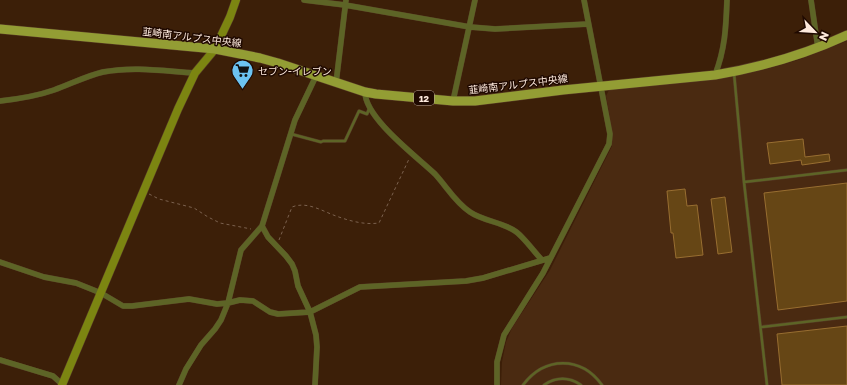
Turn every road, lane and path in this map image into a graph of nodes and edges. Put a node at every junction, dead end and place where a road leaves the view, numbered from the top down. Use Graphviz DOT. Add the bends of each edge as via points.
graph roads {
  1 [pos="236,0"];
  2 [pos="304,0"];
  3 [pos="475,0"];
  4 [pos="584,0"];
  5 [pos="728,0"];
  6 [pos="811,0"];
  7 [pos="345,2"];
  8 [pos="588,24"];
  9 [pos="470,27"];
  10 [pos="0,29"];
  11 [pos="847,35"];
  12 [pos="818,48"];
  13 [pos="215,49"];
  14 [pos="734,72"];
  15 [pos="195,73"];
  16 [pos="715,75"];
  17 [pos="316,76"];
  18 [pos="336,83"];
  19 [pos="601,86"];
  20 [pos="365,92"];
  21 [pos="0,101"];
  22 [pos="454,101"];
  23 [pos="370,108"];
  24 [pos="291,134"];
  25 [pos="412,153"];
  26 [pos="847,170"];
  27 [pos="744,182"];
  28 [pos="144,192"];
  29 [pos="262,226"];
  30 [pos="258,230"];
  31 [pos="276,246"];
  32 [pos="550,258"];
  33 [pos="542,260"];
  34 [pos="0,262"];
  35 [pos="101,293"];
  36 [pos="228,303"];
  37 [pos="310,312"];
  38 [pos="847,317"];
  39 [pos="761,327"];
  40 [pos="0,360"];
  41 [pos="62,385"];
  42 [pos="179,385"];
  43 [pos="315,385"];
  44 [pos="497,385"];
  45 [pos="523,385"];
  46 [pos="544,385"];
  47 [pos="581,385"];
  48 [pos="602,385"];
  49 [pos="767,385"];
  1 -- 13 [label="street"];
  2 -- 7 [label="street"];
  3 -- 9 [label="street"];
  4 -- 8 [label="street"];
  5 -- 16 [label="street" via="722,58"];
  6 -- 12 [label="street"];
  7 -- 9 [label="street"];
  7 -- 18 [label="street"];
  8 -- 9 [label="street" via="495,29"];
  8 -- 19 [label="street"];
  9 -- 22 [label="street"];
  10 -- 13 [label="main road, 韮崎南アルプス中央線 / 12"];
  11 -- 12 [label="main road, 韮崎南アルプス中央線 / 12"];
  12 -- 14 [label="main road, 韮崎南アルプス中央線 / 12" via="794,57"];
  13 -- 15 [label="street"];
  13 -- 17 [label="main road, 韮崎南アルプス中央線 / 12" via="260,58"];
  14 -- 16 [label="main road, 韮崎南アルプス中央線 / 12"];
  14 -- 27 [label="lane"];
  15 -- 21 [label="street" via="145,69 103,72 37,95"];
  15 -- 28 [label="street"];
  16 -- 19 [label="main road, 韮崎南アルプス中央線 / 12"];
  17 -- 18 [label="main road, 韮崎南アルプス中央線 / 12"];
  17 -- 24 [label="street"];
  18 -- 20 [label="main road, 韮崎南アルプス中央線 / 12"];
  19 -- 22 [label="main road, 韮崎南アルプス中央線 / 12" via="475,102"];
  19 -- 32 [label="street" via="610,134 609,144"];
  20 -- 22 [label="main road, 韮崎南アルプス中央線 / 12"];
  20 -- 23 [label="street"];
  23 -- 24 [label="lane" via="366,114 359,111 345,141 321,142"];
  23 -- 25 [label="street" via="383,126"];
  24 -- 29 [label="street"];
  25 -- 31 [label="path" via="379,223 367,224 298,204 292,207"];
  25 -- 33 [label="street" via="436,175 459,204 471,213 516,231"];
  26 -- 27 [label="lane"];
  27 -- 39 [label="lane"];
  28 -- 30 [label="path" via="159,199 194,208 220,223"];
  28 -- 35 [label="street"];
  29 -- 30 [label="street"];
  29 -- 31 [label="street"];
  30 -- 36 [label="street" via="241,250"];
  31 -- 37 [label="street" via="292,264 298,286"];
  32 -- 33 [label="street"];
  32 -- 44 [label="street" via="504,334 497,362"];
  33 -- 37 [label="street" via="483,278 360,287"];
  34 -- 35 [label="street" via="44,277 76,282"];
  35 -- 36 [label="street" via="123,306 189,299 217,304"];
  35 -- 41 [label="street"];
  36 -- 37 [label="street" via="240,300 253,302 278,314"];
  36 -- 42 [label="street" via="221,320 197,351"];
  37 -- 43 [label="street" via="317,347"];
  38 -- 39 [label="lane"];
  39 -- 49 [label="lane"];
  40 -- 41 [label="street" via="53,376"];
  45 -- 48 [label="lane" via="538,370 558,363 579,366 589,371"];
  46 -- 47 [label="lane" via="557,379 573,380"];
}
